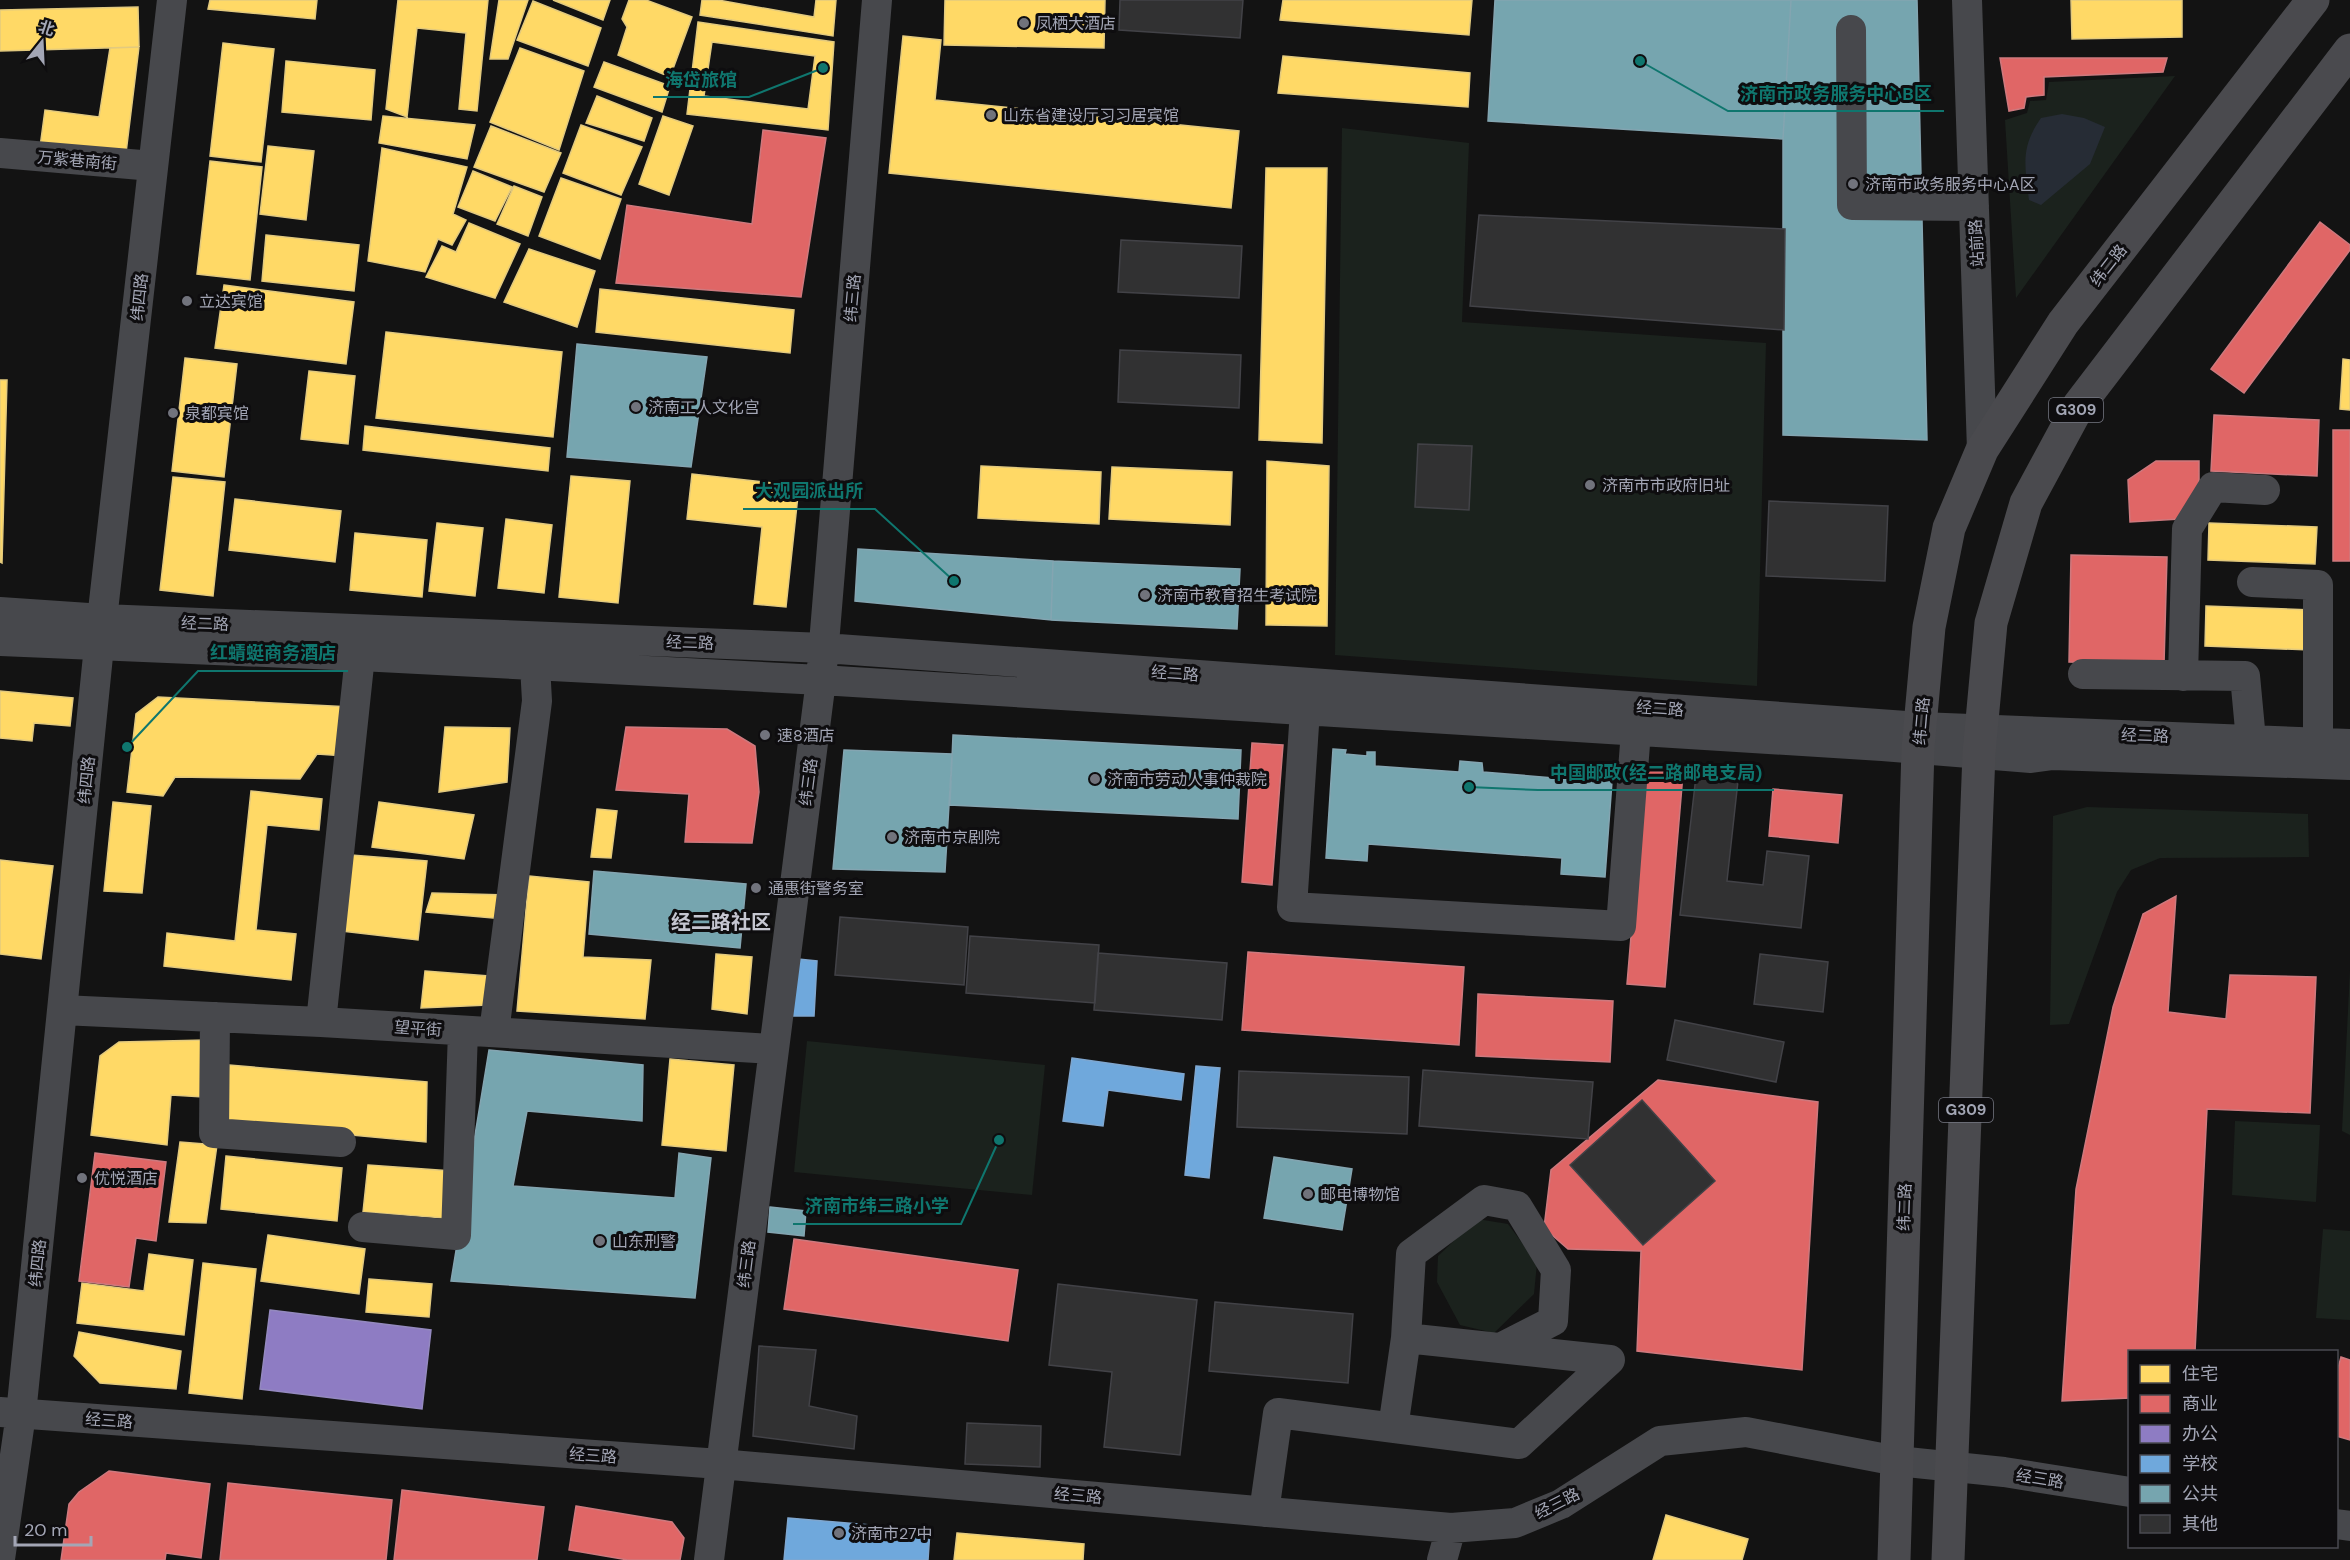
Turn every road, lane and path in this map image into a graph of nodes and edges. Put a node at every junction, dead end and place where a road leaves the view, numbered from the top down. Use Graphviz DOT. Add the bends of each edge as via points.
graph roads {
  1 [pos="172,0"];
  2 [pos="877,0"];
  3 [pos="1967,0"];
  4 [pos="2313,0"];
  5 [pos="1851,30"];
  6 [pos="2350,50"];
  7 [pos="0,153"];
  8 [pos="153,166"];
  9 [pos="1974,206"];
  10 [pos="1982,450"];
  11 [pos="2265,490"];
  12 [pos="2252,582"];
  13 [pos="0,612"];
  14 [pos="101,633"];
  15 [pos="0,640"];
  16 [pos="824,648"];
  17 [pos="360,656"];
  18 [pos="536,665"];
  19 [pos="2083,674"];
  20 [pos="2183,676"];
  21 [pos="821,680"];
  22 [pos="1305,710"];
  23 [pos="1636,731"];
  24 [pos="1919,738"];
  25 [pos="2251,740"];
  26 [pos="1980,741"];
  27 [pos="2318,742"];
  28 [pos="2350,744"];
  29 [pos="2350,765"];
  30 [pos="62,1010"];
  31 [pos="215,1017"];
  32 [pos="321,1022"];
  33 [pos="463,1031"];
  34 [pos="494,1032"];
  35 [pos="774,1049"];
  36 [pos="341,1142"];
  37 [pos="363,1227"];
  38 [pos="1406,1338"];
  39 [pos="1500,1348"];
  40 [pos="11,1413"];
  41 [pos="1393,1428"];
  42 [pos="1896,1461"];
  43 [pos="720,1464"];
  44 [pos="1952,1466"];
  45 [pos="2128,1492"];
  46 [pos="1264,1512"];
  47 [pos="1451,1528"];
  48 [pos="0,1559"];
  49 [pos="709,1560"];
  50 [pos="1442,1560"];
  51 [pos="1894,1560"];
  52 [pos="1948,1560"];
  1 -- 8 [label="street, 纬四路"];
  2 -- 16 [label="street, 纬三路"];
  3 -- 9 [label="street, 站前路"];
  4 -- 10 [label="highway, 纬二路" via="2063,323"];
  5 -- 9 [label="street" via="1852,205"];
  6 -- 26 [label="highway, G309" via="2079,405 2026,503 1991,623"];
  7 -- 8 [label="street, 万紫巷南街"];
  8 -- 14 [label="street, 纬四路"];
  9 -- 10 [label="street, 站前路"];
  10 -- 24 [label="highway, 纬二路" via="1948,528 1929,627"];
  11 -- 20 [label="street" via="2213,487 2187,529"];
  12 -- 27 [label="street" via="2318,585"];
  13 -- 14 [label="street, 经二路"];
  14 -- 15 [label="street, 经二路"];
  14 -- 16 [label="street, 经二路"];
  14 -- 17 [label="street, 经二路"];
  14 -- 30 [label="street, 纬四路"];
  16 -- 21 [label="street, 纬三路"];
  16 -- 24 [label="street, 经二路"];
  17 -- 18 [label="street, 经二路"];
  17 -- 32 [label="street"];
  18 -- 21 [label="street, 经二路"];
  18 -- 34 [label="street" via="537,701"];
  19 -- 20 [label="street"];
  20 -- 25 [label="street" via="2245,676"];
  21 -- 22 [label="street, 经二路"];
  21 -- 35 [label="street, 纬三路"];
  22 -- 23 [label="street, 经二路"];
  22 -- 23 [label="street" via="1292,907 1621,926"];
  23 -- 24 [label="street, 经二路"];
  24 -- 26 [label="street, 经二路"];
  24 -- 42 [label="highway, 纬二路"];
  25 -- 26 [label="street, 经二路"];
  25 -- 27 [label="street, 经二路"];
  26 -- 29 [label="street, 经二路" via="2031,758 2053,755"];
  26 -- 44 [label="highway, G309"];
  27 -- 28 [label="street, 经二路"];
  30 -- 31 [label="street, 望平街"];
  30 -- 40 [label="street, 纬四路"];
  31 -- 32 [label="street, 望平街"];
  31 -- 36 [label="street" via="214,1133"];
  32 -- 33 [label="street, 望平街"];
  33 -- 34 [label="street, 望平街"];
  33 -- 37 [label="street" via="456,1236"];
  34 -- 35 [label="street, 望平街"];
  35 -- 43 [label="street, 纬三路"];
  38 -- 39 [label="street"];
  38 -- 39 [label="street" via="1411,1254 1484,1200 1516,1206 1556,1270 1552,1321"];
  38 -- 41 [label="street"];
  39 -- 41 [label="street" via="1610,1360 1519,1444"];
  40 -- 43 [label="street, 经三路"];
  40 -- 48 [label="street, 纬四路"];
  41 -- 46 [label="street" via="1278,1413"];
  42 -- 44 [label="street, 经三路"];
  42 -- 47 [label="street, 经三路" via="1746,1432 1660,1441 1561,1503 1515,1523"];
  42 -- 51 [label="highway, 纬二路"];
  43 -- 46 [label="street, 经三路"];
  43 -- 49 [label="street, 纬三路"];
  44 -- 45 [label="street, 经三路"];
  44 -- 52 [label="highway, G309"];
  46 -- 47 [label="street, 经三路"];
  47 -- 50 [label="street"];
}
